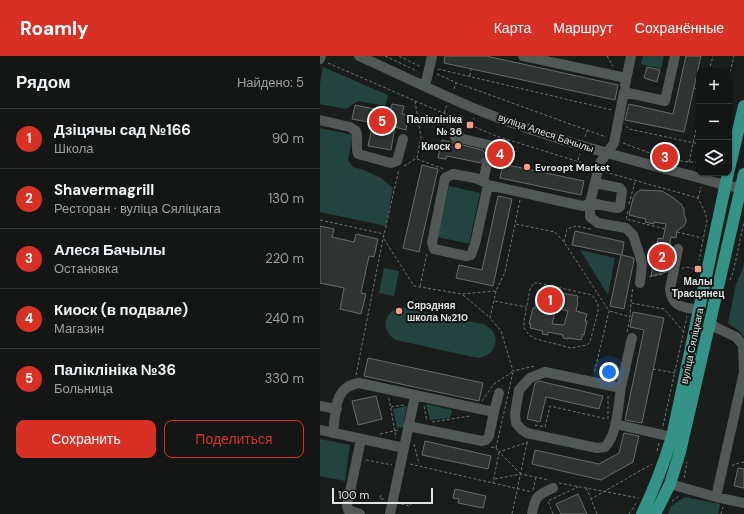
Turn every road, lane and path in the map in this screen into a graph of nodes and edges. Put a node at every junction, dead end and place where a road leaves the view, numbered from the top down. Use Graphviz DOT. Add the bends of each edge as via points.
graph roads {
  1 [pos="359,56"];
  2 [pos="385,56"];
  3 [pos="399,56"];
  4 [pos="432,56"];
  5 [pos="523,56"];
  6 [pos="631,56"];
  7 [pos="676,56"];
  8 [pos="713,56"];
  9 [pos="734,56"];
  10 [pos="323,59"];
  11 [pos="472,68"];
  12 [pos="710,68"];
  13 [pos="731,68"];
  14 [pos="431,69"];
  15 [pos="417,71"];
  16 [pos="470,76"];
  17 [pos="626,78"];
  18 [pos="425,86"];
  19 [pos="624,92"];
  20 [pos="415,101"];
  21 [pos="744,106"];
  22 [pos="618,117"];
  23 [pos="320,120"];
  24 [pos="696,130"];
  25 [pos="455,137"];
  26 [pos="403,139"];
  27 [pos="614,140"];
  28 [pos="693,144"];
  29 [pos="490,150"];
  30 [pos="607,153"];
  31 [pos="732,156"];
  32 [pos="689,162"];
  33 [pos="696,162"];
  34 [pos="487,164"];
  35 [pos="598,170"];
  36 [pos="744,174"];
  37 [pos="727,176"];
  38 [pos="635,182"];
  39 [pos="486,183"];
  40 [pos="595,183"];
  41 [pos="725,185"];
  42 [pos="740,188"];
  43 [pos="521,193"];
  44 [pos="590,203"];
  45 [pos="629,204"];
  46 [pos="628,211"];
  47 [pos="320,220"];
  48 [pos="515,224"];
  49 [pos="591,229"];
  50 [pos="665,229"];
  51 [pos="677,232"];
  52 [pos="384,234"];
  53 [pos="703,238"];
  54 [pos="384,239"];
  55 [pos="564,242"];
  56 [pos="678,249"];
  57 [pos="699,262"];
  58 [pos="698,269"];
  59 [pos="674,271"];
  60 [pos="638,284"];
  61 [pos="496,291"];
  62 [pos="462,294"];
  63 [pos="601,297"];
  64 [pos="494,300"];
  65 [pos="596,300"];
  66 [pos="631,303"];
  67 [pos="526,308"];
  68 [pos="694,309"];
  69 [pos="609,311"];
  70 [pos="630,317"];
  71 [pos="490,318"];
  72 [pos="709,322"];
  73 [pos="684,332"];
  74 [pos="629,335"];
  75 [pos="536,366"];
  76 [pos="653,369"];
  77 [pos="513,371"];
  78 [pos="594,374"];
  79 [pos="675,374"];
  80 [pos="355,379"];
  81 [pos="621,388"];
  82 [pos="499,393"];
  83 [pos="388,394"];
  84 [pos="416,400"];
  85 [pos="320,406"];
  86 [pos="479,406"];
  87 [pos="390,407"];
  88 [pos="337,409"];
  89 [pos="494,412"];
  90 [pos="474,415"];
  91 [pos="612,422"];
  92 [pos="531,425"];
  93 [pos="404,428"];
  94 [pos="320,430"];
  95 [pos="395,430"];
  96 [pos="333,433"];
  97 [pos="379,434"];
  98 [pos="667,436"];
  99 [pos="361,439"];
  100 [pos="413,440"];
  101 [pos="527,442"];
  102 [pos="400,444"];
  103 [pos="489,447"];
  104 [pos="496,448"];
  105 [pos="499,452"];
  106 [pos="656,456"];
  107 [pos="362,459"];
  108 [pos="744,462"];
  109 [pos="406,463"];
  110 [pos="396,466"];
  111 [pos="419,466"];
  112 [pos="731,467"];
  113 [pos="652,470"];
  114 [pos="521,474"];
  115 [pos="494,479"];
  116 [pos="493,483"];
  117 [pos="552,484"];
  118 [pos="670,484"];
  119 [pos="578,487"];
  120 [pos="586,488"];
  121 [pos="518,489"];
  122 [pos="604,491"];
  123 [pos="532,492"];
  124 [pos="381,495"];
  125 [pos="716,497"];
  126 [pos="591,498"];
  127 [pos="388,500"];
  128 [pos="411,503"];
  129 [pos="744,503"];
  130 [pos="396,504"];
  131 [pos="360,514"];
  132 [pos="390,514"];
  133 [pos="512,514"];
  134 [pos="532,514"];
  135 [pos="553,514"];
  136 [pos="597,514"];
  137 [pos="629,514"];
  138 [pos="642,514"];
  139 [pos="655,514"];
  1 -- 18 [label="street, вуліца Алеся Бачылы"];
  2 -- 15 [label="path"];
  3 -- 14 [label="path"];
  4 -- 14 [label="street"];
  5 -- 17 [label="street"];
  6 -- 17 [label="street"];
  7 -- 19 [label="street" via="666,101"];
  8 -- 12 [label="path"];
  9 -- 13 [label="path"];
  10 -- 20 [label="path"];
  11 -- 16 [label="path"];
  14 -- 16 [label="path"];
  14 -- 18 [label="street"];
  14 -- 27 [label="path" via="457,82"];
  16 -- 22 [label="path"];
  17 -- 19 [label="street"];
  18 -- 30 [label="street, вуліца Алеся Бачылы" via="519,126"];
  19 -- 22 [label="street"];
  20 -- 35 [label="path" via="496,136 586,164 594,171"];
  20 -- 52 [label="path" via="421,137 417,158 400,169"];
  21 -- 31 [label="main road"];
  22 -- 27 [label="street"];
  22 -- 28 [label="path" via="629,129"];
  23 -- 26 [label="street" via="350,127 356,131 358,154 391,162 397,161"];
  24 -- 28 [label="path"];
  25 -- 29 [label="street" via="489,145"];
  27 -- 30 [label="street"];
  27 -- 32 [label="path" via="651,153"];
  28 -- 32 [label="path"];
  30 -- 35 [label="street"];
  30 -- 41 [label="street, вуліца Алеся Бачылы"];
  32 -- 33 [label="path"];
  34 -- 39 [label="street"];
  35 -- 38 [label="path"];
  35 -- 40 [label="street"];
  36 -- 42 [label="main road, вуліца Сяліцкага"];
  37 -- 41 [label="main road, вуліца Сяліцкага"];
  38 -- 45 [label="path"];
  38 -- 53 [label="path" via="698,198 707,220"];
  39 -- 39 [label="street" via="475,178 452,174 445,178 432,243 434,249 471,255"];
  39 -- 43 [label="street"];
  40 -- 44 [label="street"];
  40 -- 44 [label="street" via="620,188 621,204 617,208"];
  41 -- 42 [label="street, вуліца Алеся Бачылы"];
  41 -- 68 [label="main road, вуліца Сяліцкага"];
  42 -- 72 [label="main road, вуліца Сяліцкага"];
  43 -- 44 [label="street" via="584,206"];
  43 -- 48 [label="path"];
  44 -- 60 [label="street" via="590,217 598,223 626,228 633,235 642,264"];
  46 -- 50 [label="path" via="626,219"];
  47 -- 52 [label="path"];
  48 -- 55 [label="path" via="555,232"];
  48 -- 61 [label="path" via="505,272"];
  49 -- 55 [label="path" via="576,226 566,229"];
  51 -- 53 [label="path"];
  52 -- 54 [label="path"];
  53 -- 57 [label="path"];
  54 -- 62 [label="path" via="414,286"];
  54 -- 80 [label="path"];
  55 -- 63 [label="path"];
  56 -- 59 [label="street"];
  58 -- 59 [label="path" via="685,267"];
  59 -- 60 [label="path"];
  59 -- 68 [label="street" via="670,289 673,300 676,304"];
  60 -- 66 [label="path"];
  61 -- 62 [label="path"];
  61 -- 64 [label="path"];
  62 -- 71 [label="path"];
  63 -- 65 [label="path"];
  63 -- 69 [label="path"];
  64 -- 67 [label="path"];
  64 -- 71 [label="path"];
  65 -- 67 [label="path" via="586,293 538,283 530,289"];
  65 -- 67 [label="path" via="598,311 590,342 571,348 529,335 524,328"];
  66 -- 70 [label="path"];
  66 -- 73 [label="path" via="664,309"];
  68 -- 73 [label="path"];
  68 -- 98 [label="main road, вуліца Сяліцкага"];
  69 -- 70 [label="path"];
  69 -- 78 [label="path"];
  70 -- 74 [label="path"];
  71 -- 77 [label="path" via="501,331"];
  72 -- 118 [label="main road, вуліца Сяліцкага" via="680,452"];
  72 -- 125 [label="street" via="736,337 743,345 744,360 744,372"];
  73 -- 79 [label="path"];
  74 -- 81 [label="street"];
  75 -- 77 [label="path"];
  76 -- 79 [label="path"];
  77 -- 86 [label="path" via="494,384"];
  77 -- 104 [label="path"];
  79 -- 98 [label="path"];
  81 -- 91 [label="street"];
  81 -- 91 [label="street" via="545,372 530,378 519,390 516,423 527,433 597,448 605,447"];
  82 -- 89 [label="street"];
  83 -- 87 [label="path"];
  84 -- 87 [label="path"];
  84 -- 88 [label="street" via="359,383 347,387 339,395"];
  84 -- 89 [label="street"];
  84 -- 90 [label="path" via="427,422"];
  84 -- 93 [label="street"];
  85 -- 88 [label="street"];
  87 -- 95 [label="path"];
  88 -- 96 [label="street"];
  89 -- 93 [label="street" via="489,436 482,441"];
  91 -- 92 [label="path" via="550,406 545,427"];
  91 -- 98 [label="street"];
  93 -- 95 [label="path"];
  93 -- 102 [label="street"];
  94 -- 96 [label="street"];
  95 -- 97 [label="path"];
  95 -- 102 [label="path"];
  96 -- 99 [label="street"];
  98 -- 106 [label="path"];
  98 -- 138 [label="main road, вуліца Сяліцкага" via="665,462"];
  99 -- 102 [label="street"];
  99 -- 131 [label="street" via="347,506 348,510"];
  100 -- 111 [label="path"];
  101 -- 114 [label="path"];
  102 -- 132 [label="street"];
  103 -- 104 [label="path"];
  104 -- 105 [label="path"];
  105 -- 114 [label="path"];
  105 -- 115 [label="path"];
  107 -- 110 [label="path"];
  108 -- 112 [label="path"];
  109 -- 111 [label="path"];
  111 -- 116 [label="path"];
  113 -- 122 [label="path" via="654,463"];
  114 -- 115 [label="path"];
  114 -- 117 [label="path"];
  114 -- 121 [label="path"];
  115 -- 116 [label="path"];
  116 -- 121 [label="path"];
  117 -- 119 [label="path"];
  117 -- 134 [label="street" via="536,497"];
  118 -- 125 [label="street"];
  118 -- 139 [label="main road, вуліца Сяліцкага"];
  119 -- 120 [label="path"];
  119 -- 135 [label="path" via="548,501"];
  120 -- 122 [label="path"];
  120 -- 126 [label="path"];
  121 -- 123 [label="path"];
  121 -- 133 [label="path"];
  122 -- 126 [label="path"];
  122 -- 137 [label="path" via="639,498"];
  124 -- 127 [label="path" via="380,499"];
  125 -- 129 [label="street"];
  126 -- 136 [label="path"];
  128 -- 130 [label="path" via="410,506"];
}
